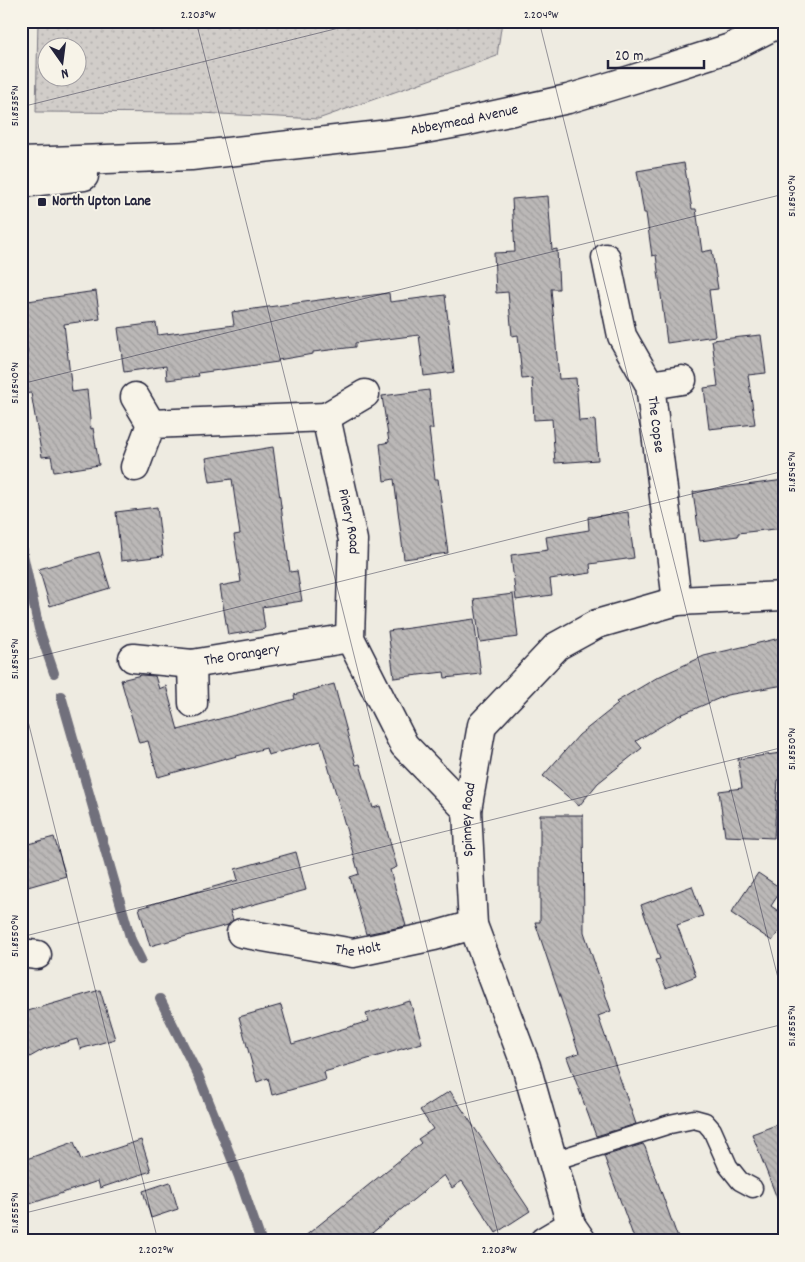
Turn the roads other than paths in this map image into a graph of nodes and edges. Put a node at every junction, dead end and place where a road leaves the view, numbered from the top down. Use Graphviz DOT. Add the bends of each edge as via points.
graph roads {
  1 [pos="783,21"];
  2 [pos="784,44"];
  3 [pos="730,48"];
  4 [pos="191,156"];
  5 [pos="21,162"];
  6 [pos="21,183"];
  7 [pos="606,258"];
  8 [pos="682,380"];
  9 [pos="650,386"];
  10 [pos="365,394"];
  11 [pos="135,397"];
  12 [pos="326,417"];
  13 [pos="151,424"];
  14 [pos="134,467"];
  15 [pos="784,596"];
  16 [pos="677,601"];
  17 [pos="350,638"];
  18 [pos="133,658"];
  19 [pos="192,664"];
  20 [pos="193,703"];
  21 [pos="467,810"];
  22 [pos="473,926"];
  23 [pos="241,933"];
  24 [pos="553,1161"];
  25 [pos="754,1188"];
  26 [pos="576,1233"];
  27 [pos="544,1241"];
  1 -- 3 [label="street, Abbeymead Avenue"];
  2 -- 3 [label="street, Abbeymead Avenue"];
  3 -- 4 [label="street, Abbeymead Avenue" via="568,99 463,122"];
  4 -- 5 [label="street, Abbeymead Avenue"];
  4 -- 6 [label="street, Abbeymead Avenue" via="102,174"];
  7 -- 9 [label="street, The Copse" via="622,336"];
  8 -- 9 [label="street"];
  9 -- 16 [label="street, The Copse"];
  10 -- 12 [label="street"];
  11 -- 13 [label="street"];
  12 -- 13 [label="street"];
  12 -- 17 [label="street, Pinery Road" via="353,540"];
  13 -- 14 [label="street"];
  15 -- 16 [label="street, Spinney Road"];
  16 -- 21 [label="street, Spinney Road" via="597,624 557,646 482,725"];
  17 -- 19 [label="street, The Orangery"];
  17 -- 21 [label="street, Pinery Road" via="404,745"];
  18 -- 19 [label="street, The Orangery"];
  19 -- 20 [label="street"];
  21 -- 22 [label="street, Spinney Road"];
  22 -- 23 [label="street, The Holt" via="353,953"];
  22 -- 24 [label="street, Spinney Road" via="526,1066"];
  24 -- 25 [label="lane" via="694,1119 705,1122 712,1130 728,1166 740,1181"];
  24 -- 26 [label="street, Spinney Road"];
  26 -- 27 [label="street"];
}
